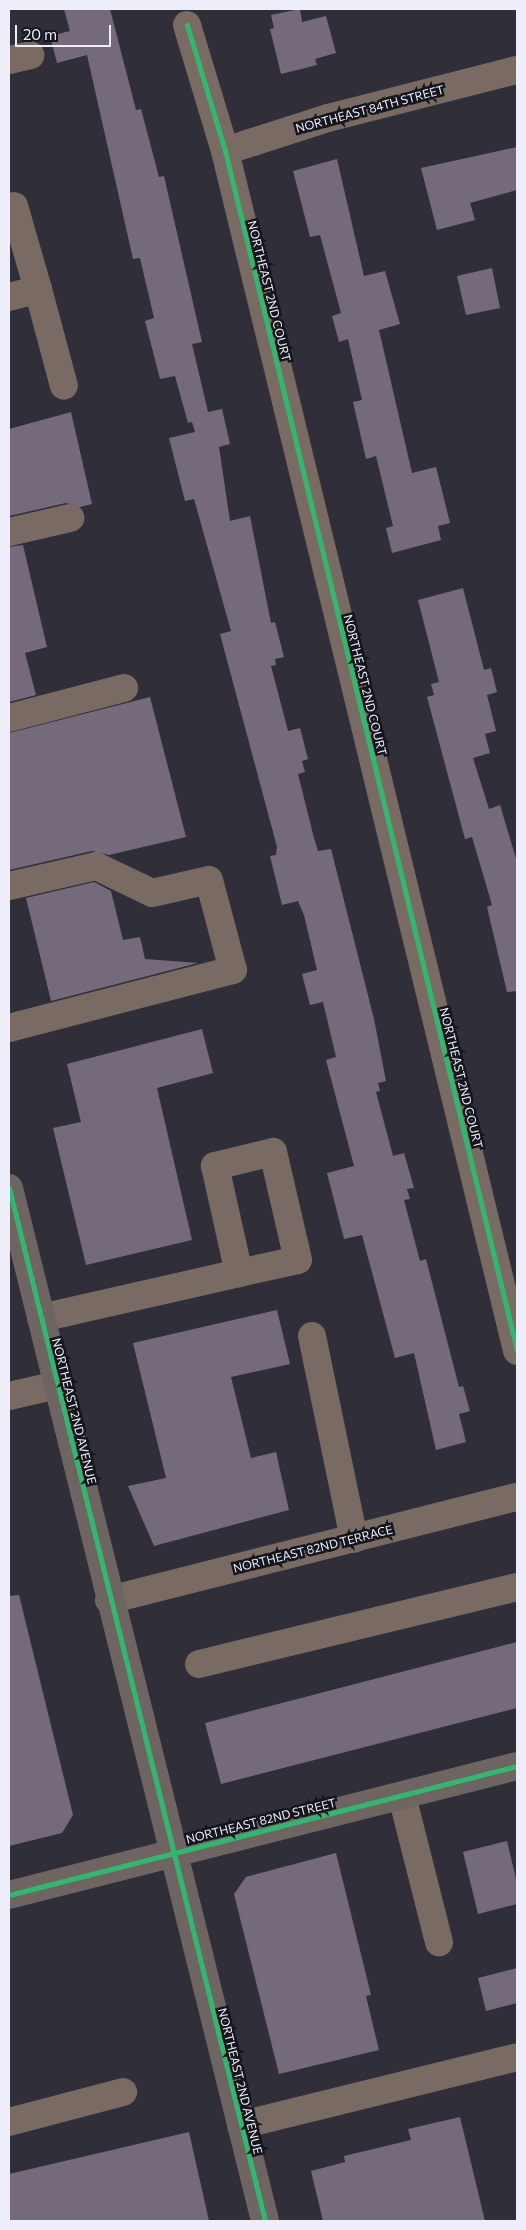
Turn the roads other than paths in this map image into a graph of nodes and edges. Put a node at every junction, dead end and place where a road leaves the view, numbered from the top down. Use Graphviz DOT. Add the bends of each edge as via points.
graph roads {
  1 [pos="187,25"];
  2 [pos="517,70"];
  3 [pos="225,151"];
  4 [pos="14,206"];
  5 [pos="38,289"];
  6 [pos="9,297"];
  7 [pos="64,386"];
  8 [pos="70,518"];
  9 [pos="9,532"];
  10 [pos="124,688"];
  11 [pos="9,718"];
  12 [pos="9,886"];
  13 [pos="9,1028"];
  14 [pos="9,1188"];
  15 [pos="239,1274"];
  16 [pos="41,1318"];
  17 [pos="312,1336"];
  18 [pos="517,1351"];
  19 [pos="57,1385"];
  20 [pos="9,1396"];
  21 [pos="517,1497"];
  22 [pos="354,1539"];
  23 [pos="517,1587"];
  24 [pos="110,1600"];
  25 [pos="200,1664"];
  26 [pos="517,1766"];
  27 [pos="402,1796"];
  28 [pos="172,1853"];
  29 [pos="9,1895"];
  30 [pos="439,1942"];
  31 [pos="517,2057"];
  32 [pos="123,2092"];
  33 [pos="9,2122"];
  34 [pos="241,2124"];
  35 [pos="265,2221"];
  1 -- 3 [label="street, NORTHEAST 2ND COURT"];
  2 -- 3 [label="street, NORTHEAST 84TH STREET" via="328,118"];
  3 -- 18 [label="street, NORTHEAST 2ND COURT"];
  4 -- 5 [label="street"];
  5 -- 6 [label="street"];
  5 -- 7 [label="street"];
  8 -- 9 [label="street"];
  10 -- 11 [label="street"];
  12 -- 13 [label="street" via="96,866 152,893 210,880 233,970"];
  14 -- 16 [label="main road, NORTHEAST 2ND AVENUE"];
  15 -- 16 [label="street"];
  16 -- 19 [label="main road, NORTHEAST 2ND AVENUE"];
  17 -- 22 [label="street"];
  19 -- 20 [label="street"];
  19 -- 24 [label="main road, NORTHEAST 2ND AVENUE"];
  21 -- 22 [label="street, NORTHEAST 82ND TERRACE"];
  22 -- 24 [label="street, NORTHEAST 82ND TERRACE"];
  23 -- 25 [label="street"];
  24 -- 28 [label="main road, NORTHEAST 2ND AVENUE"];
  26 -- 27 [label="main road, NORTHEAST 82ND STREET"];
  27 -- 28 [label="main road, NORTHEAST 82ND STREET"];
  27 -- 30 [label="street"];
  28 -- 29 [label="main road, NORTHEAST 82ND STREET"];
  28 -- 34 [label="main road, NORTHEAST 2ND AVENUE"];
  31 -- 34 [label="street"];
  32 -- 33 [label="street"];
  34 -- 35 [label="main road, NORTHEAST 2ND AVENUE"];
}
